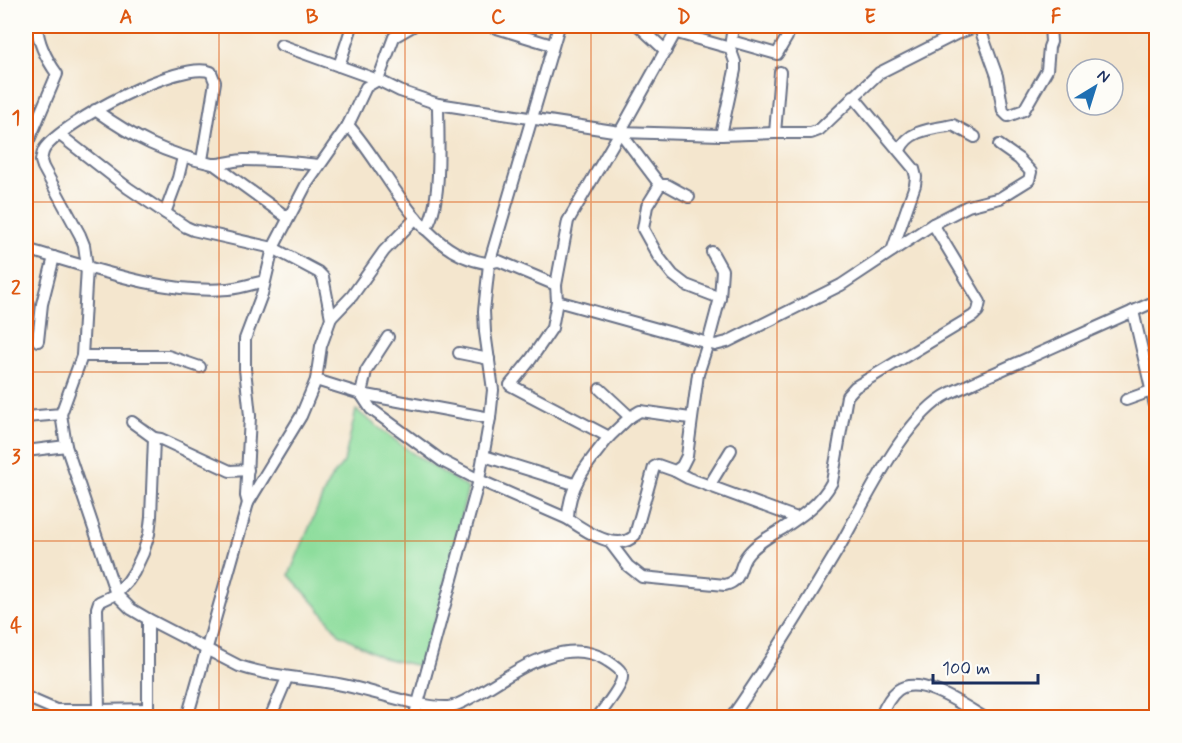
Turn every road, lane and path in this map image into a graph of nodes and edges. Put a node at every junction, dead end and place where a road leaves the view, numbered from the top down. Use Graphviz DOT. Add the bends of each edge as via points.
graph roads {
  1 [pos="37,26"];
  2 [pos="352,26"];
  3 [pos="394,26"];
  4 [pos="413,26"];
  5 [pos="490,26"];
  6 [pos="559,26"];
  7 [pos="639,26"];
  8 [pos="733,26"];
  9 [pos="978,26"];
  10 [pos="1050,26"];
  11 [pos="678,29"];
  12 [pos="953,30"];
  13 [pos="394,37"];
  14 [pos="787,37"];
  15 [pos="730,44"];
  16 [pos="281,45"];
  17 [pos="552,45"];
  18 [pos="666,51"];
  19 [pos="339,66"];
  20 [pos="780,72"];
  21 [pos="378,80"];
  22 [pos="853,96"];
  23 [pos="438,104"];
  24 [pos="95,110"];
  25 [pos="532,117"];
  26 [pos="348,125"];
  27 [pos="620,132"];
  28 [pos="775,133"];
  29 [pos="60,135"];
  30 [pos="721,135"];
  31 [pos="975,137"];
  32 [pos="999,145"];
  33 [pos="26,147"];
  34 [pos="900,150"];
  35 [pos="183,157"];
  36 [pos="202,160"];
  37 [pos="214,165"];
  38 [pos="319,165"];
  39 [pos="660,185"];
  40 [pos="689,197"];
  41 [pos="165,213"];
  42 [pos="288,218"];
  43 [pos="416,218"];
  44 [pos="933,224"];
  45 [pos="425,229"];
  46 [pos="273,248"];
  47 [pos="26,249"];
  48 [pos="891,251"];
  49 [pos="712,252"];
  50 [pos="54,257"];
  51 [pos="489,264"];
  52 [pos="87,267"];
  53 [pos="264,281"];
  54 [pos="556,285"];
  55 [pos="720,298"];
  56 [pos="557,301"];
  57 [pos="1156,301"];
  58 [pos="1133,311"];
  59 [pos="331,318"];
  60 [pos="388,337"];
  61 [pos="38,341"];
  62 [pos="708,343"];
  63 [pos="459,353"];
  64 [pos="82,356"];
  65 [pos="489,359"];
  66 [pos="200,367"];
  67 [pos="316,380"];
  68 [pos="510,385"];
  69 [pos="600,389"];
  70 [pos="492,390"];
  71 [pos="1151,391"];
  72 [pos="361,394"];
  73 [pos="1125,400"];
  74 [pos="1156,410"];
  75 [pos="61,414"];
  76 [pos="26,417"];
  77 [pos="630,417"];
  78 [pos="490,418"];
  79 [pos="690,418"];
  80 [pos="132,422"];
  81 [pos="609,437"];
  82 [pos="154,438"];
  83 [pos="66,446"];
  84 [pos="731,450"];
  85 [pos="26,451"];
  86 [pos="483,456"];
  87 [pos="248,471"];
  88 [pos="675,471"];
  89 [pos="479,480"];
  90 [pos="574,484"];
  91 [pos="709,486"];
  92 [pos="248,503"];
  93 [pos="797,518"];
  94 [pos="568,519"];
  95 [pos="609,542"];
  96 [pos="116,594"];
  97 [pos="148,619"];
  98 [pos="206,648"];
  99 [pos="287,678"];
  100 [pos="28,698"];
  101 [pos="419,703"];
  102 [pos="99,710"];
  103 [pos="148,713"];
  104 [pos="187,717"];
  105 [pos="270,717"];
  106 [pos="414,717"];
  107 [pos="597,717"];
  108 [pos="730,717"];
  109 [pos="880,717"];
  110 [pos="985,717"];
  1 -- 33 [label="street" via="57,74"];
  2 -- 19 [label="street"];
  3 -- 13 [label="street"];
  4 -- 13 [label="street"];
  5 -- 17 [label="street"];
  6 -- 17 [label="street"];
  7 -- 18 [label="street"];
  8 -- 15 [label="street"];
  9 -- 10 [label="street" via="997,76 1003,111 1008,116 1024,110 1047,70"];
  9 -- 12 [label="street"];
  11 -- 15 [label="street"];
  11 -- 18 [label="street"];
  12 -- 22 [label="street" via="879,72"];
  13 -- 21 [label="street"];
  14 -- 15 [label="street" via="777,54"];
  15 -- 30 [label="street" via="735,70"];
  16 -- 19 [label="street"];
  17 -- 25 [label="street"];
  18 -- 27 [label="street"];
  19 -- 21 [label="street"];
  20 -- 28 [label="street"];
  21 -- 23 [label="street"];
  21 -- 26 [label="street" via="366,87"];
  22 -- 28 [label="street" via="819,130"];
  22 -- 34 [label="street"];
  23 -- 25 [label="street"];
  23 -- 45 [label="street" via="437,192 432,218"];
  24 -- 29 [label="street"];
  24 -- 35 [label="street" via="141,140"];
  24 -- 36 [label="street" via="169,76 208,71 215,82"];
  25 -- 27 [label="street"];
  25 -- 51 [label="street"];
  26 -- 38 [label="street"];
  26 -- 43 [label="street"];
  27 -- 30 [label="street"];
  27 -- 39 [label="street"];
  27 -- 54 [label="street" via="568,221"];
  28 -- 30 [label="street"];
  29 -- 41 [label="street"];
  29 -- 52 [label="street" via="46,146 41,161 80,235"];
  31 -- 34 [label="street" via="953,125 914,134"];
  32 -- 44 [label="street" via="1031,172 1029,180 1000,198 968,206"];
  34 -- 48 [label="street" via="916,177"];
  35 -- 36 [label="street"];
  35 -- 41 [label="street"];
  36 -- 37 [label="street"];
  37 -- 38 [label="street" via="232,160 272,159"];
  37 -- 42 [label="street"];
  38 -- 42 [label="street"];
  39 -- 40 [label="street" via="667,184"];
  39 -- 55 [label="street" via="646,212 646,236 680,281"];
  41 -- 46 [label="street" via="193,230"];
  42 -- 46 [label="street"];
  43 -- 45 [label="street"];
  43 -- 59 [label="street"];
  44 -- 48 [label="street"];
  44 -- 93 [label="street" via="980,302 978,311 855,387 847,396 832,482 816,505"];
  45 -- 51 [label="street" via="447,247"];
  46 -- 53 [label="street"];
  46 -- 59 [label="street" via="323,277"];
  47 -- 50 [label="street"];
  48 -- 62 [label="street" via="841,285 758,327 722,344"];
  49 -- 55 [label="street" via="722,270"];
  50 -- 52 [label="street"];
  50 -- 61 [label="street"];
  51 -- 54 [label="street" via="495,260 503,262"];
  51 -- 65 [label="street" via="484,311"];
  52 -- 53 [label="street" via="179,287 227,289"];
  52 -- 64 [label="street"];
  53 -- 87 [label="street" via="245,339 250,416"];
  54 -- 56 [label="street"];
  55 -- 62 [label="street"];
  56 -- 62 [label="street"];
  56 -- 68 [label="street" via="552,328"];
  57 -- 58 [label="street"];
  58 -- 71 [label="street"];
  58 -- 108 [label="street" via="939,398 927,408 877,479 788,631"];
  59 -- 67 [label="street" via="321,346"];
  60 -- 72 [label="street" via="366,371"];
  62 -- 79 [label="street"];
  63 -- 65 [label="street"];
  64 -- 66 [label="street" via="168,357"];
  64 -- 75 [label="street"];
  65 -- 70 [label="street"];
  67 -- 72 [label="street"];
  67 -- 92 [label="street" via="300,416"];
  68 -- 70 [label="street"];
  68 -- 81 [label="street"];
  69 -- 77 [label="street"];
  70 -- 78 [label="street"];
  71 -- 73 [label="street"];
  71 -- 74 [label="street"];
  72 -- 78 [label="street"];
  72 -- 89 [label="street" via="371,409 442,461"];
  75 -- 76 [label="street"];
  75 -- 83 [label="street"];
  77 -- 79 [label="street" via="646,411"];
  77 -- 81 [label="street"];
  78 -- 86 [label="street"];
  79 -- 88 [label="street" via="687,456"];
  80 -- 82 [label="street"];
  81 -- 90 [label="street"];
  82 -- 87 [label="street" via="230,471"];
  82 -- 96 [label="street" via="149,534 134,573"];
  83 -- 85 [label="street"];
  83 -- 96 [label="street"];
  84 -- 91 [label="street"];
  86 -- 89 [label="street"];
  86 -- 90 [label="street"];
  87 -- 92 [label="street"];
  88 -- 91 [label="street"];
  88 -- 95 [label="street" via="654,467 635,535"];
  89 -- 94 [label="street"];
  89 -- 101 [label="street"];
  90 -- 94 [label="street"];
  91 -- 93 [label="street"];
  92 -- 98 [label="street"];
  93 -- 95 [label="street" via="747,554 738,578 725,585 642,577"];
  94 -- 95 [label="street"];
  96 -- 97 [label="street"];
  96 -- 102 [label="street" via="99,602 97,608"];
  97 -- 98 [label="street"];
  97 -- 103 [label="street"];
  98 -- 99 [label="street" via="238,666"];
  98 -- 104 [label="street"];
  99 -- 101 [label="street" via="333,683"];
  99 -- 105 [label="street"];
  100 -- 102 [label="street" via="56,710"];
  101 -- 106 [label="street"];
  101 -- 107 [label="street" via="451,707 550,655 574,651 597,655 622,673 620,686"];
  102 -- 103 [label="street"];
  109 -- 110 [label="street" via="897,690 916,684"];
}
